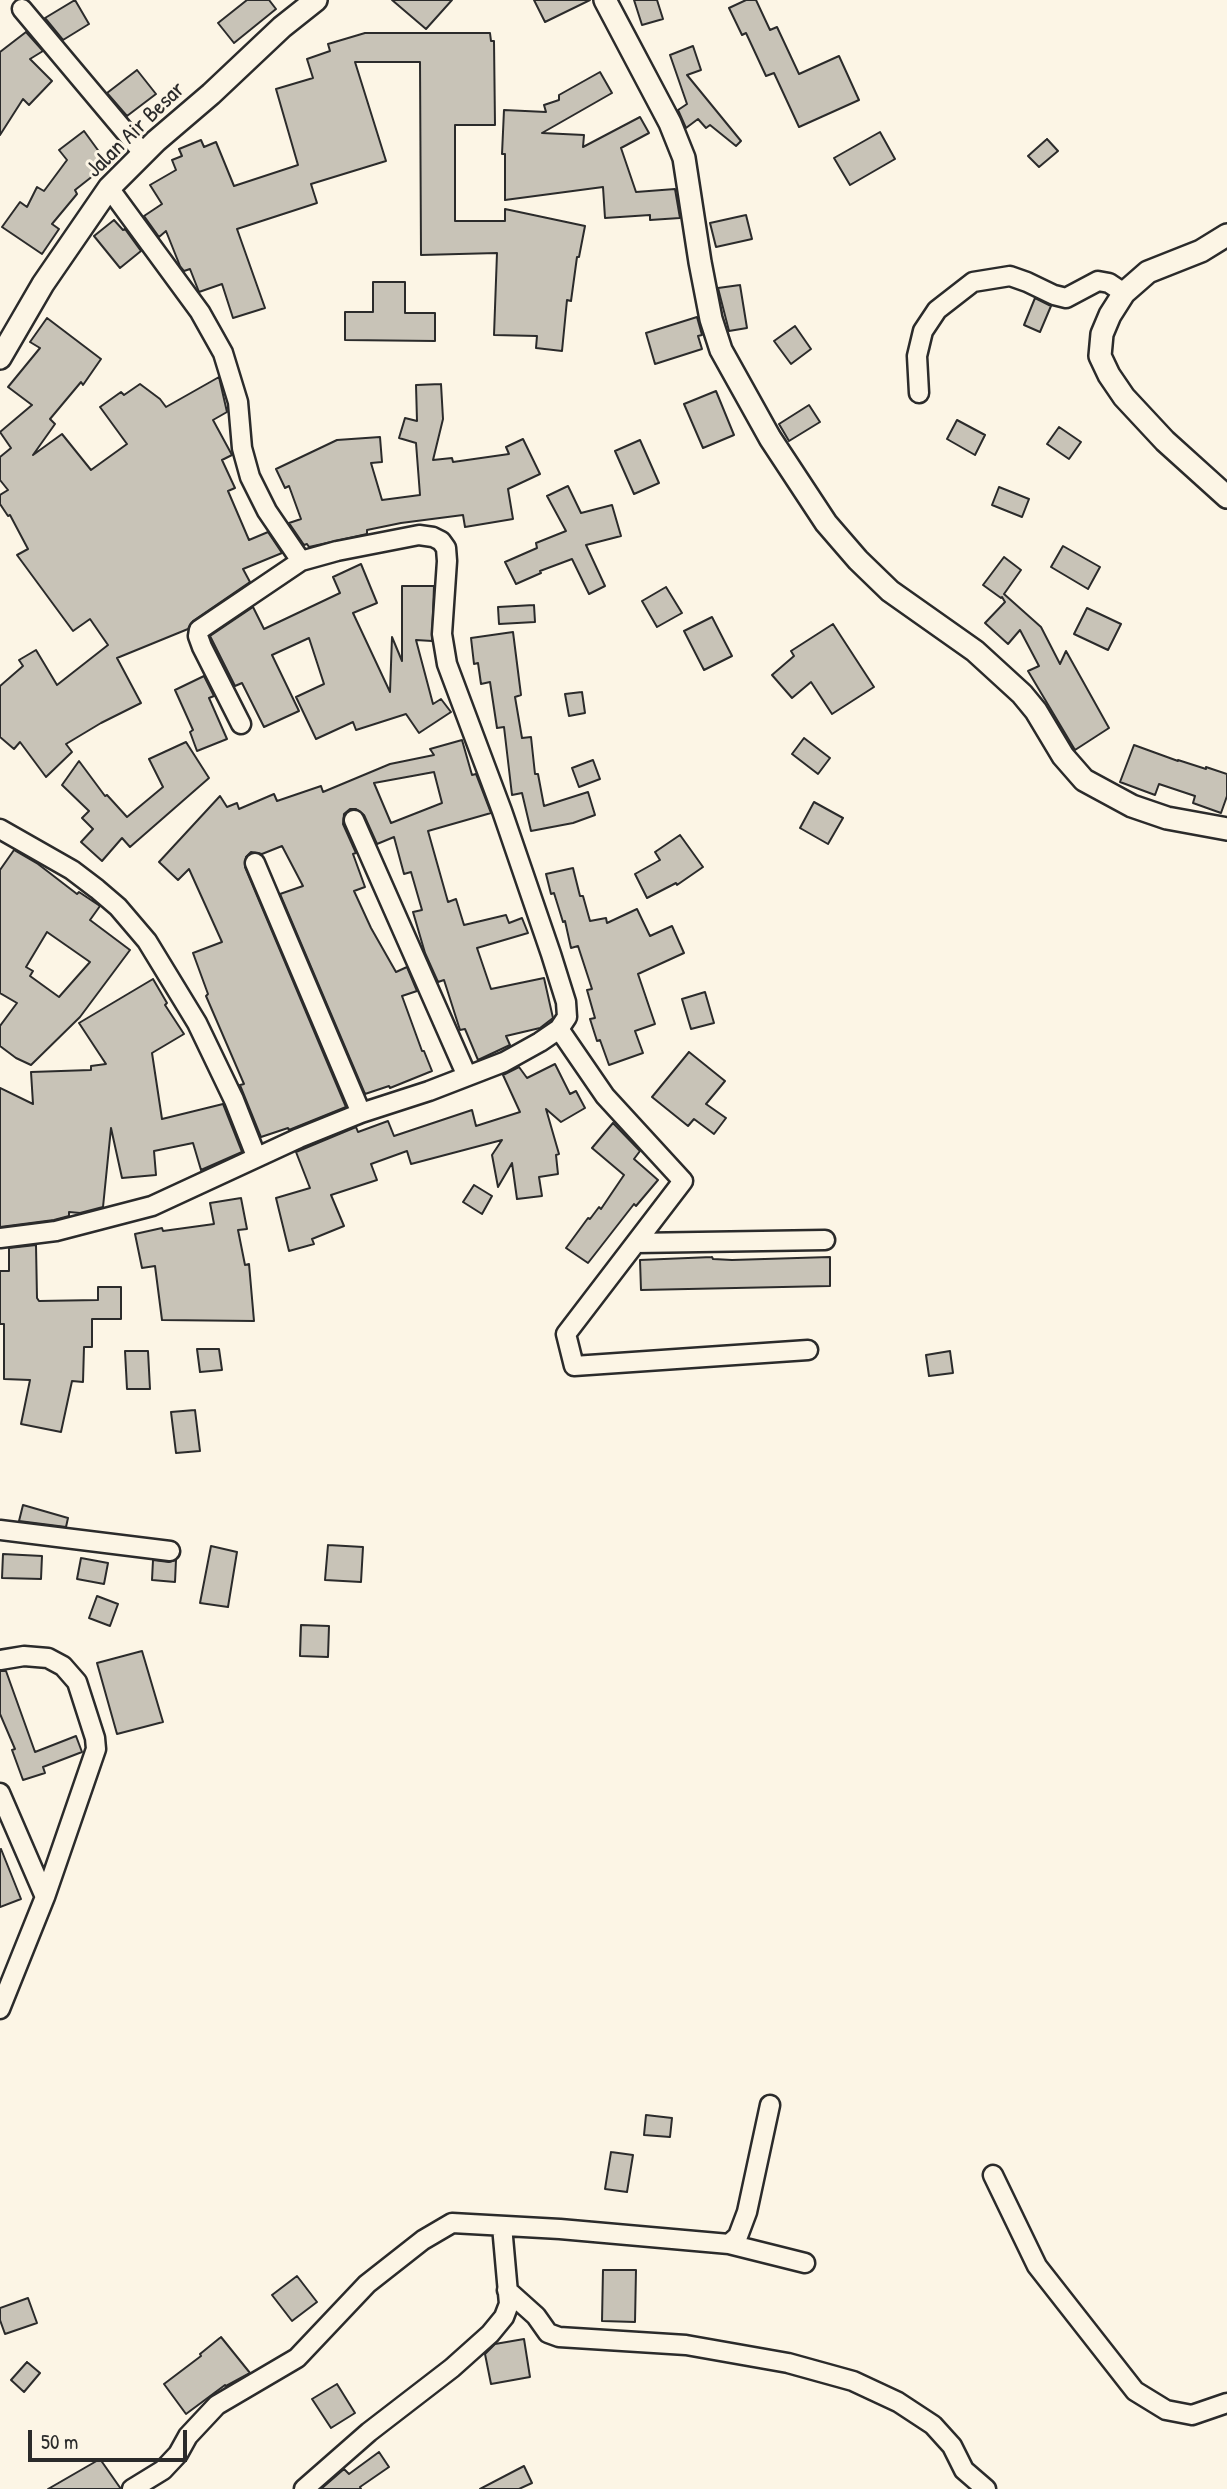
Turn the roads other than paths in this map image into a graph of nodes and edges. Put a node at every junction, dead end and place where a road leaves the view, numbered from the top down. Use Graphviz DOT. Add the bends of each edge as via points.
graph roads {
  1 [pos="316,0"];
  2 [pos="605,0"];
  3 [pos="22,9"];
  4 [pos="143,153"];
  5 [pos="109,188"];
  6 [pos="1227,235"];
  7 [pos="1124,293"];
  8 [pos="0,358"];
  9 [pos="919,393"];
  10 [pos="1227,497"];
  11 [pos="301,561"];
  12 [pos="241,724"];
  13 [pos="354,820"];
  14 [pos="0,829"];
  15 [pos="1227,829"];
  16 [pos="255,863"];
  17 [pos="559,1029"];
  18 [pos="467,1076"];
  19 [pos="361,1113"];
  20 [pos="256,1156"];
  21 [pos="0,1238"];
  22 [pos="825,1240"];
  23 [pos="636,1243"];
  24 [pos="808,1350"];
  25 [pos="0,1530"];
  26 [pos="170,1551"];
  27 [pos="0,1660"];
  28 [pos="0,1793"];
  29 [pos="45,1897"];
  30 [pos="0,2009"];
  31 [pos="770,2105"];
  32 [pos="993,2175"];
  33 [pos="502,2226"];
  34 [pos="729,2244"];
  35 [pos="804,2263"];
  36 [pos="507,2290"];
  37 [pos="1227,2403"];
  38 [pos="132,2489"];
  39 [pos="304,2489"];
  40 [pos="986,2489"];
  1 -- 4 [label="street, Jalan Air Besar"];
  2 -- 15 [label="street" via="684,158 702,274 721,351 770,438 827,523 890,591 975,651 1022,694 1084,780 1132,806 1167,818"];
  3 -- 4 [label="street"];
  4 -- 5 [label="street, Jalan Air Besar"];
  5 -- 8 [label="street, Jalan Air Besar" via="43,284"];
  5 -- 11 [label="street" via="200,312 223,353 238,402 250,477"];
  6 -- 7 [label="street" via="1148,272"];
  7 -- 9 [label="street" via="1098,281 1066,298 1010,276 973,282 937,310 923,331 917,356"];
  7 -- 10 [label="street" via="1102,334 1100,356 1109,375 1165,441"];
  11 -- 12 [label="street" via="199,629 202,647"];
  11 -- 17 [label="street" via="419,535 433,537 446,548 442,634 447,664 566,1002 567,1017"];
  13 -- 18 [label="street"];
  14 -- 20 [label="street" via="97,889 147,941 197,1023"];
  16 -- 19 [label="street"];
  17 -- 18 [label="street" via="504,1062"];
  17 -- 23 [label="street" via="605,1096 683,1181"];
  18 -- 19 [label="street"];
  19 -- 20 [label="street"];
  20 -- 21 [label="street" via="152,1206 56,1231"];
  22 -- 23 [label="street"];
  23 -- 24 [label="street" via="566,1334 574,1366"];
  25 -- 26 [label="street"];
  27 -- 29 [label="street" via="48,1658 63,1666 78,1682 95,1738 96,1749"];
  28 -- 29 [label="street"];
  29 -- 30 [label="street"];
  31 -- 34 [label="street" via="747,2212 738,2236"];
  32 -- 37 [label="street" via="1037,2266 1135,2391 1166,2410 1192,2414"];
  33 -- 34 [label="street"];
  33 -- 36 [label="street"];
  33 -- 38 [label="street" via="452,2223 414,2245 367,2284 297,2358 217,2405 163,2470"];
  34 -- 35 [label="street"];
  36 -- 39 [label="street" via="509,2304 504,2317 490,2334"];
  36 -- 40 [label="street" via="548,2333 559,2337 686,2344 788,2363 853,2381 933,2425 964,2470"];
}
